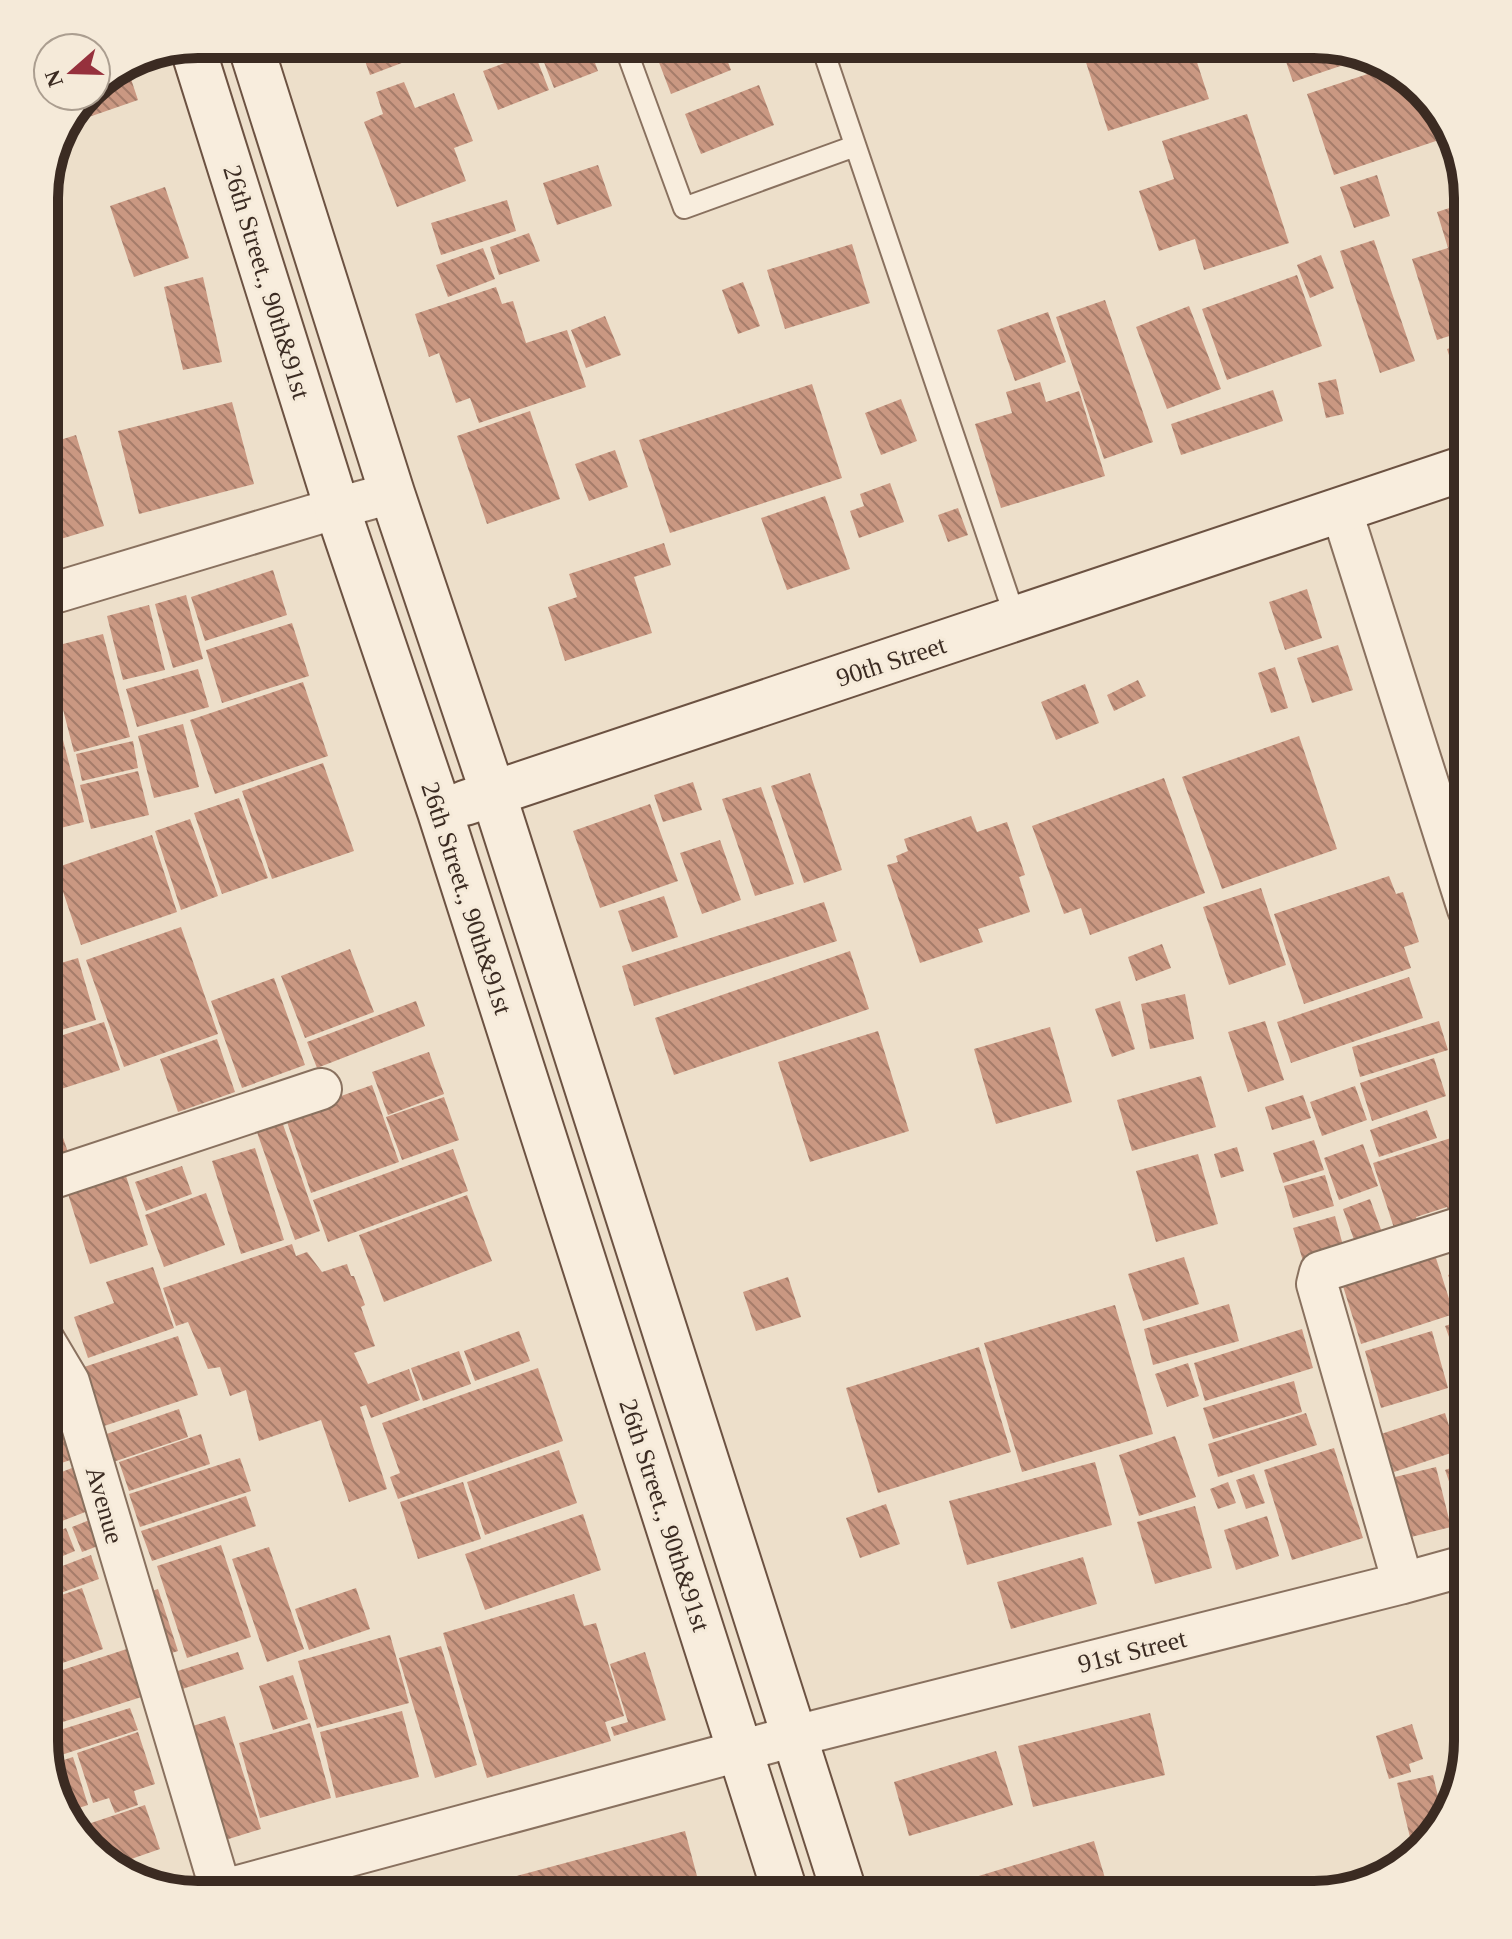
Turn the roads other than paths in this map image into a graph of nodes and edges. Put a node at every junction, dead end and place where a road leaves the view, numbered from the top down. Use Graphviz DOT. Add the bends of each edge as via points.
graph roads {
  1 [pos="196,58"];
  2 [pos="255,58"];
  3 [pos="629,58"];
  4 [pos="826,58"];
  5 [pos="855,146"];
  6 [pos="1454,472"];
  7 [pos="392,493"];
  8 [pos="337,508"];
  9 [pos="1341,509"];
  10 [pos="58,592"];
  11 [pos="1016,620"];
  12 [pos="493,793"];
  13 [pos="440,812"];
  14 [pos="1454,865"];
  15 [pos="321,1089"];
  16 [pos="58,1176"];
  17 [pos="1454,1229"];
  18 [pos="58,1364"];
  19 [pos="1454,1569"];
  20 [pos="1403,1583"];
  21 [pos="795,1736"];
  22 [pos="741,1751"];
  23 [pos="210,1881"];
  24 [pos="258,1881"];
  25 [pos="782,1881"];
  26 [pos="841,1881"];
  1 -- 8 [label="main road, 26th Street., 90th&91st"];
  2 -- 7 [label="main road"];
  3 -- 5 [label="lane" via="684,208"];
  4 -- 5 [label="lane"];
  5 -- 11 [label="lane"];
  6 -- 9 [label="main road, 90th Street"];
  7 -- 8 [label="street"];
  7 -- 12 [label="main road"];
  8 -- 10 [label="street"];
  8 -- 13 [label="main road, 26th Street., 90th&91st"];
  9 -- 11 [label="main road, 90th Street"];
  9 -- 14 [label="street"];
  11 -- 12 [label="main road, 90th Street"];
  12 -- 13 [label="main road, 90th Street"];
  12 -- 21 [label="main road"];
  13 -- 22 [label="main road, 26th Street., 90th&91st"];
  15 -- 16 [label="street"];
  17 -- 20 [label="street" via="1320,1272 1317,1284"];
  18 -- 23 [label="street, Avenue" via="69,1382 156,1676"];
  19 -- 20 [label="street, 91st Street"];
  20 -- 21 [label="street, 91st Street"];
  21 -- 22 [label="street, 91st Street"];
  21 -- 26 [label="main road"];
  22 -- 24 [label="street, 91st Street"];
  22 -- 25 [label="main road, 26th Street., 90th&91st"];
}
